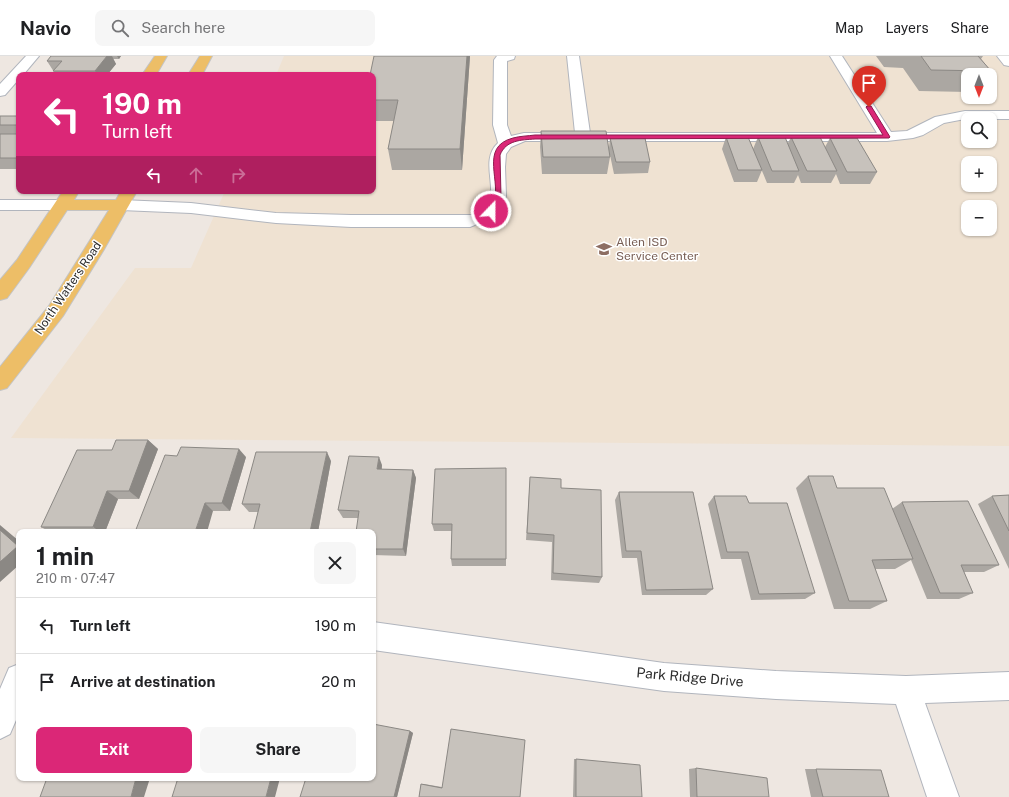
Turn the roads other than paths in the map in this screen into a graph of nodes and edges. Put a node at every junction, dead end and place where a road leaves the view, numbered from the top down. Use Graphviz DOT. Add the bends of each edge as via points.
graph roads {
  1 [pos="32,56"];
  2 [pos="161,56"];
  3 [pos="206,56"];
  4 [pos="509,56"];
  5 [pos="573,56"];
  6 [pos="836,56"];
  7 [pos="1003,56"];
  8 [pos="1009,62"];
  9 [pos="0,70"];
  10 [pos="20,70"];
  11 [pos="151,72"];
  12 [pos="197,72"];
  13 [pos="16,74"];
  14 [pos="0,92"];
  15 [pos="1009,115"];
  16 [pos="583,137"];
  17 [pos="887,137"];
  18 [pos="506,143"];
  19 [pos="67,198"];
  20 [pos="125,198"];
  21 [pos="0,205"];
  22 [pos="0,293"];
  23 [pos="0,382"];
  24 [pos="376,636"];
  25 [pos="16,685"];
  26 [pos="1009,686"];
  27 [pos="906,690"];
  28 [pos="0,724"];
  29 [pos="943,797"];
  1 -- 10 [label="street"];
  2 -- 11 [label="main road"];
  3 -- 12 [label="main road"];
  4 -- 18 [label="street" via="504,56 500,60 500,125"];
  5 -- 16 [label="street"];
  6 -- 17 [label="street"];
  7 -- 8 [label="street"];
  9 -- 10 [label="street"];
  13 -- 14 [label="street"];
  15 -- 17 [label="street" via="965,115 940,120 908,135"];
  16 -- 17 [label="street"];
  16 -- 18 [label="street" via="524,137"];
  18 -- 20 [label="street" via="497,155 496,204 486,214 470,221 276,218"];
  19 -- 20 [label="main road"];
  19 -- 21 [label="street"];
  19 -- 22 [label="main road" via="23,264"];
  20 -- 23 [label="main road, North Watters Road" via="56,311"];
  24 -- 27 [label="street, Park Ridge Drive" via="664,677"];
  25 -- 28 [label="street"];
  26 -- 27 [label="street, Park Ridge Drive"];
  27 -- 29 [label="street"];
}
